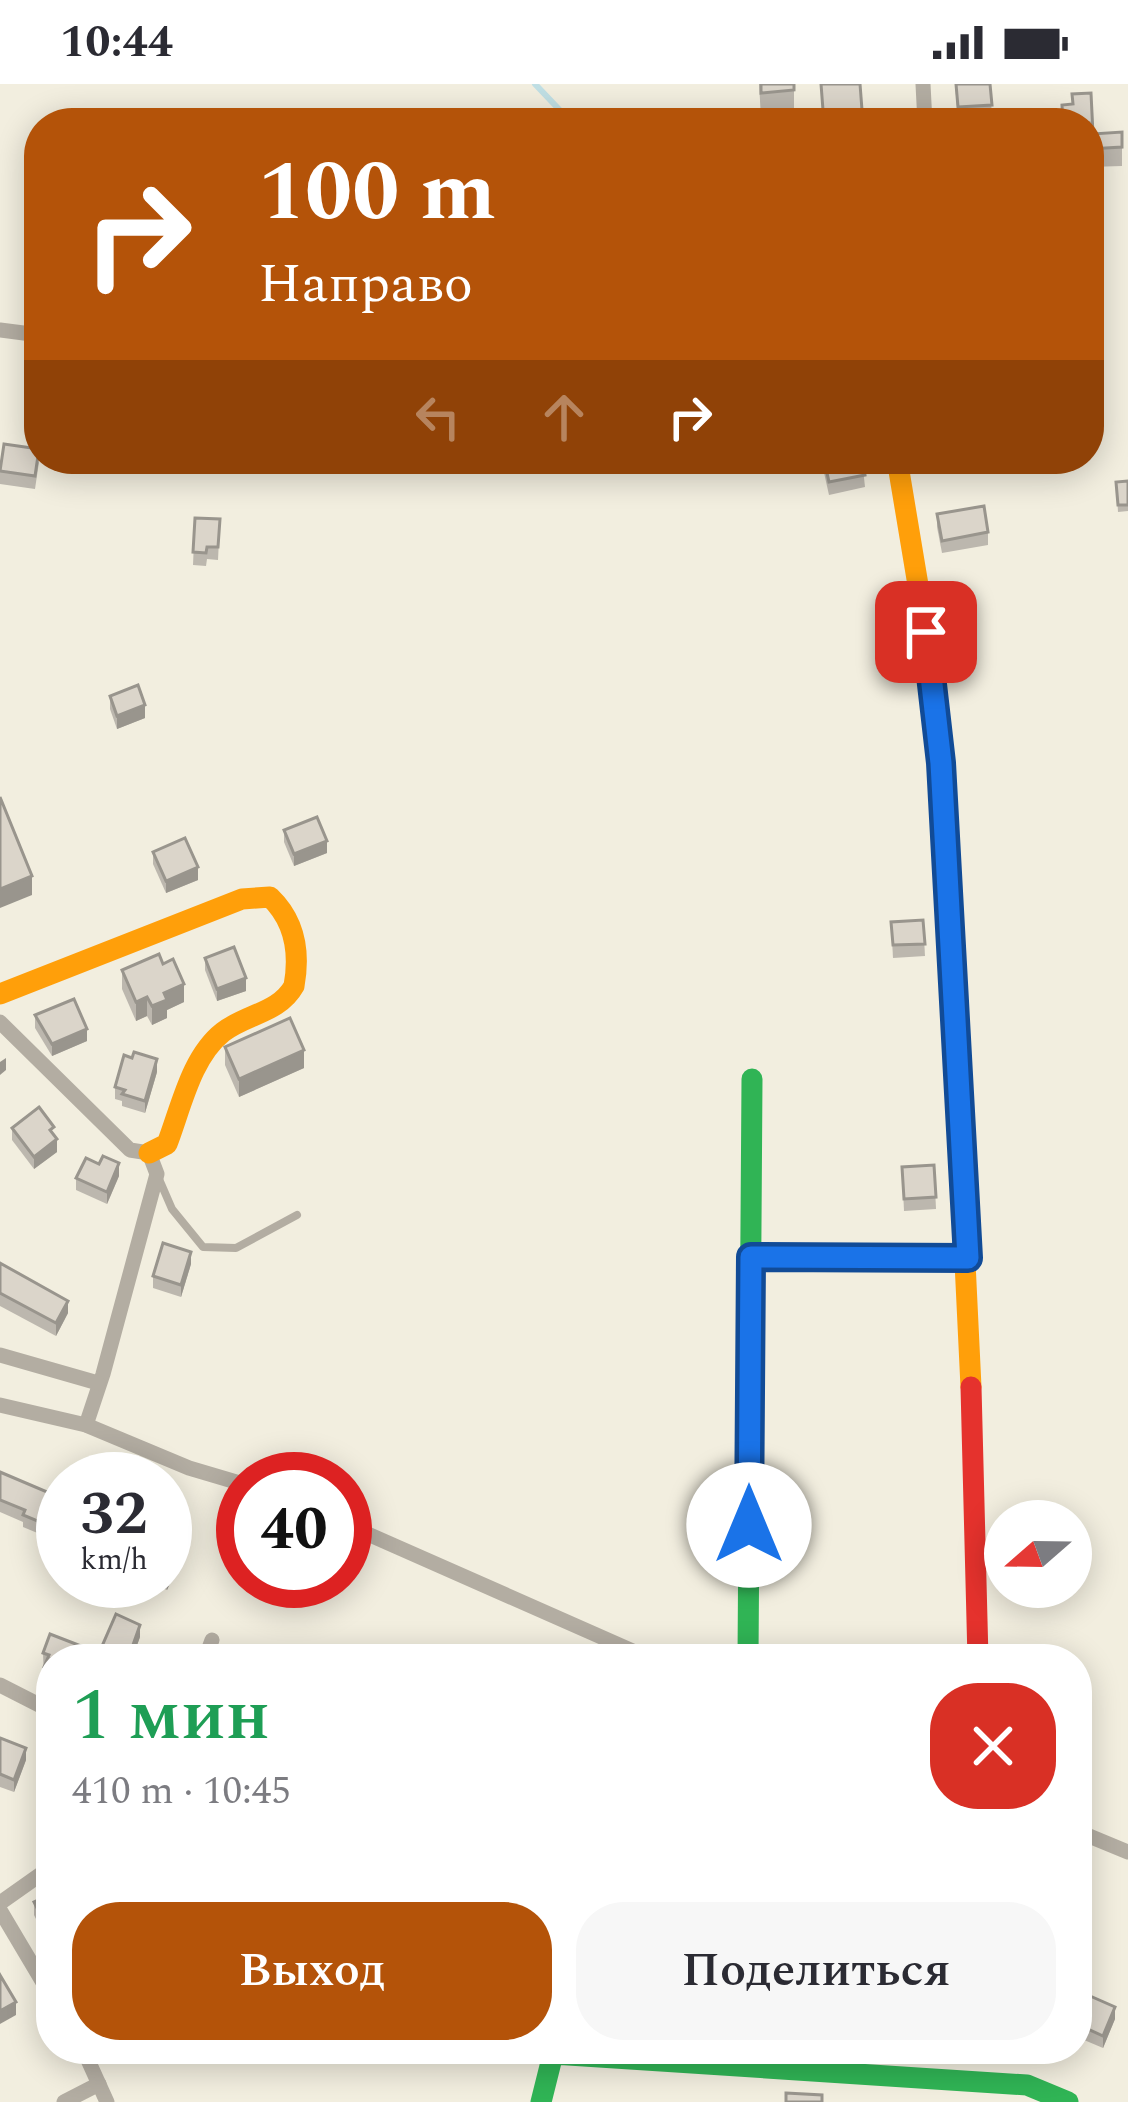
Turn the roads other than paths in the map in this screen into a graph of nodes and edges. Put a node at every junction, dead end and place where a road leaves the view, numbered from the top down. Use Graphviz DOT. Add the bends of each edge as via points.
graph roads {
  1 [pos="900,474"];
  2 [pos="0,994"];
  3 [pos="0,1022"];
  4 [pos="752,1079"];
  5 [pos="153,1164"];
  6 [pos="297,1215"];
  7 [pos="751,1257"];
  8 [pos="968,1258"];
  9 [pos="0,1354"];
  10 [pos="98,1384"];
  11 [pos="0,1405"];
  12 [pos="86,1425"];
  13 [pos="216,1476"];
  14 [pos="372,1536"];
  15 [pos="212,1640"];
  16 [pos="211,1644"];
  17 [pos="617,1644"];
  18 [pos="748,1644"];
  19 [pos="978,1644"];
  20 [pos="0,1685"];
  21 [pos="36,1703"];
  22 [pos="1092,1837"];
  23 [pos="1128,1852"];
  24 [pos="36,1879"];
  25 [pos="0,1907"];
  26 [pos="36,1970"];
  27 [pos="90,2064"];
  28 [pos="550,2064"];
  29 [pos="706,2064"];
  30 [pos="99,2084"];
  31 [pos="64,2102"];
  32 [pos="107,2102"];
  33 [pos="541,2102"];
  34 [pos="1068,2102"];
  1 -- 8 [label="street" via="941,763"];
  2 -- 5 [label="street" via="242,899 270,897 290,914 299,974 291,994 220,1033"];
  3 -- 5 [label="street"];
  4 -- 7 [label="street"];
  5 -- 6 [label="lane" via="172,1209 203,1247 236,1248"];
  5 -- 10 [label="street"];
  7 -- 8 [label="lane"];
  7 -- 18 [label="street"];
  8 -- 19 [label="street"];
  9 -- 10 [label="street"];
  10 -- 12 [label="street"];
  11 -- 12 [label="street"];
  12 -- 13 [label="street"];
  14 -- 17 [label="street"];
  15 -- 16 [label="street"];
  20 -- 21 [label="street"];
  22 -- 23 [label="street"];
  24 -- 25 [label="street"];
  25 -- 26 [label="street"];
  27 -- 30 [label="street"];
  28 -- 33 [label="street"];
  29 -- 34 [label="street" via="1027,2085"];
  30 -- 31 [label="street"];
  30 -- 32 [label="street"];
}
